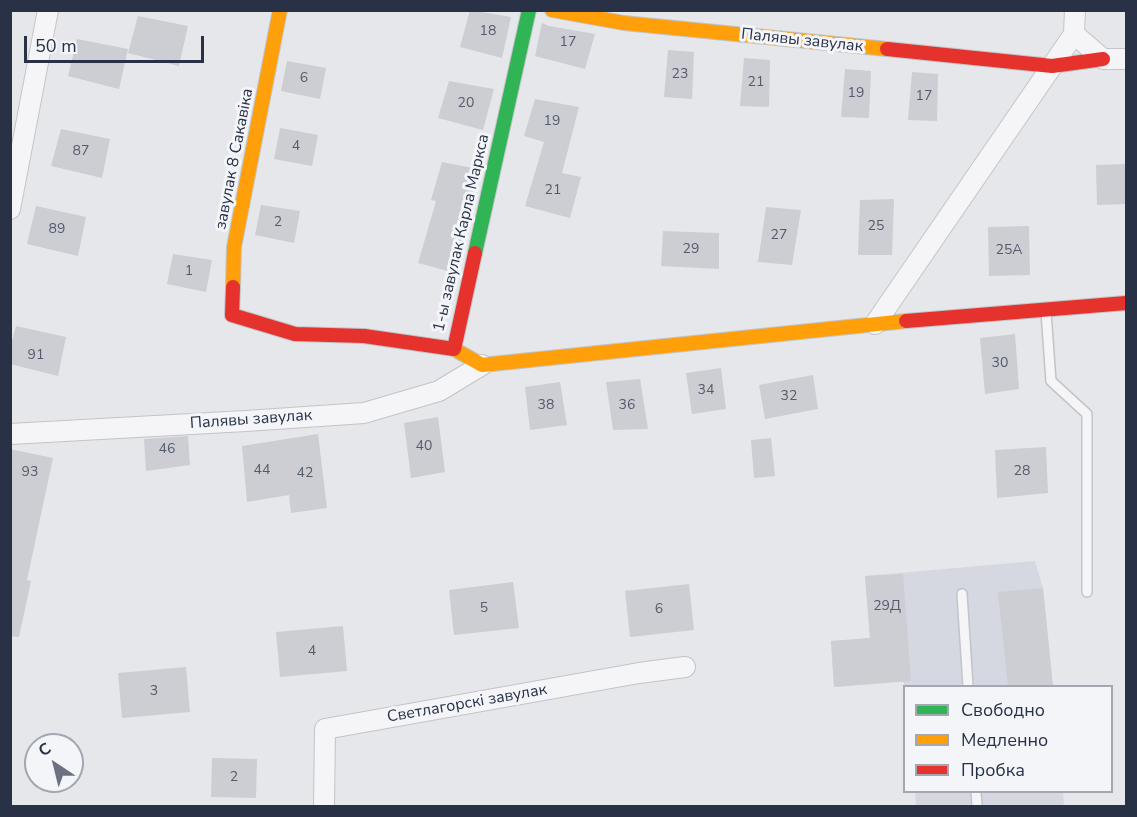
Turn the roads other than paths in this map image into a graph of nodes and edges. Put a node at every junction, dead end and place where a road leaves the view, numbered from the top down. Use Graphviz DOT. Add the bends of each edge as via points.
graph roads {
  1 [pos="48,10"];
  2 [pos="280,10"];
  3 [pos="529,10"];
  4 [pos="552,10"];
  5 [pos="1075,10"];
  6 [pos="1074,34"];
  7 [pos="1103,59"];
  8 [pos="1126,59"];
  9 [pos="1052,66"];
  10 [pos="10,209"];
  11 [pos="1126,303"];
  12 [pos="1046,309"];
  13 [pos="232,315"];
  14 [pos="875,324"];
  15 [pos="454,349"];
  16 [pos="482,366"];
  17 [pos="10,434"];
  18 [pos="1087,592"];
  19 [pos="962,594"];
  20 [pos="685,667"];
  21 [pos="968,685"];
  22 [pos="324,807"];
  1 -- 10 [label="street"];
  2 -- 13 [label="street, завулак 8 Сакавіка" via="234,247"];
  3 -- 15 [label="street, 1-ы завулак Карла Маркса"];
  4 -- 9 [label="street, Палявы завулак" via="624,23"];
  5 -- 6 [label="street"];
  6 -- 7 [label="street"];
  6 -- 9 [label="street"];
  7 -- 8 [label="street"];
  7 -- 9 [label="street, Палявы завулак"];
  9 -- 14 [label="street"];
  11 -- 12 [label="street, Палявы завулак"];
  12 -- 14 [label="street, Палявы завулак"];
  12 -- 18 [label="lane" via="1051,381 1087,414"];
  13 -- 15 [label="street, 1-ы завулак Карла Маркса" via="295,334 364,336"];
  14 -- 16 [label="street, Палявы завулак"];
  15 -- 16 [label="street"];
  16 -- 17 [label="street, Палявы завулак" via="439,391 364,413"];
  19 -- 21 [label="lane"];
  20 -- 22 [label="street, Светлагорскі завулак" via="325,729"];
}
